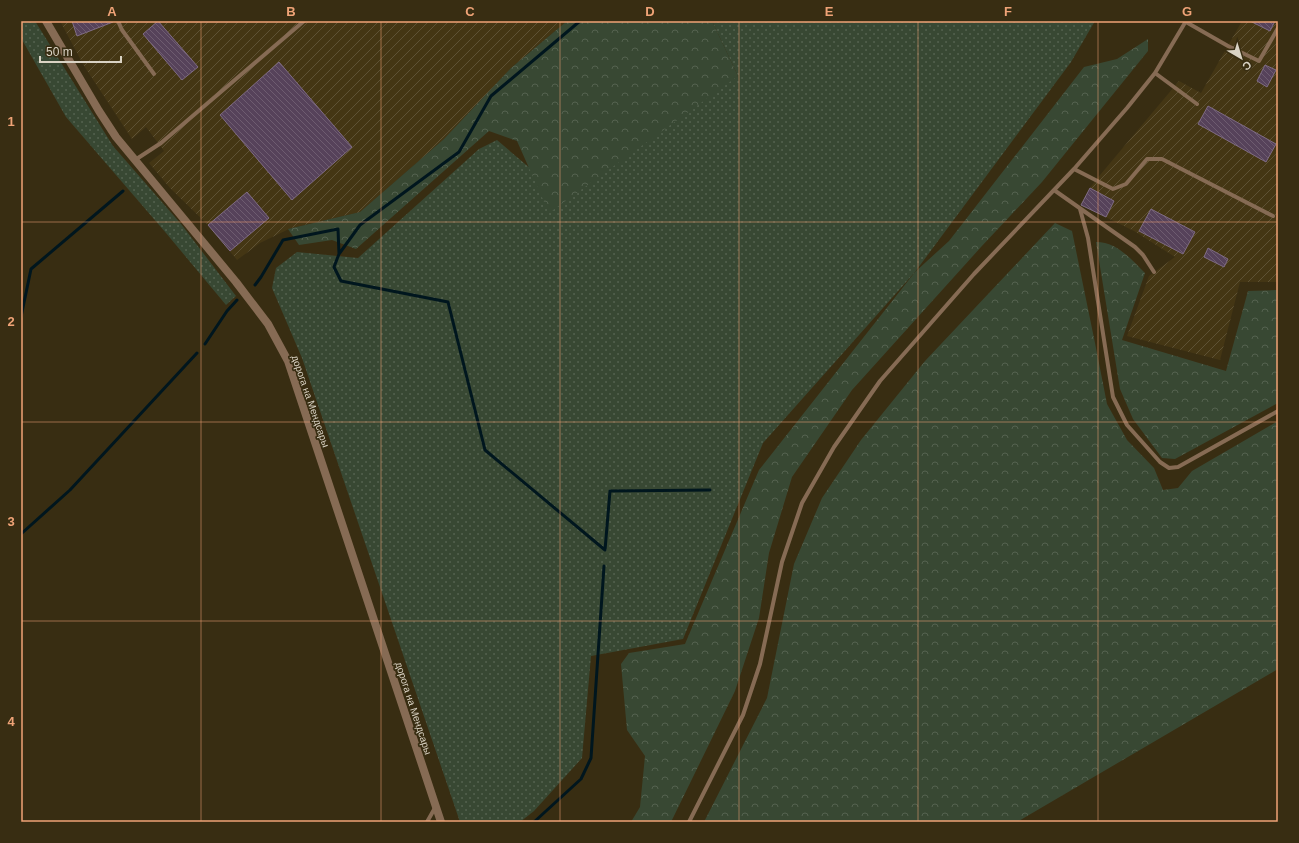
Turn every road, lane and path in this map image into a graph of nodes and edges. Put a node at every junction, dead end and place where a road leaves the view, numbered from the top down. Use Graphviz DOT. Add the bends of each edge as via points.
graph roads {
  1 [pos="46,21"];
  2 [pos="118,21"];
  3 [pos="304,21"];
  4 [pos="1186,21"];
  5 [pos="1278,28"];
  6 [pos="1155,73"];
  7 [pos="154,74"];
  8 [pos="1197,104"];
  9 [pos="135,160"];
  10 [pos="1074,169"];
  11 [pos="1054,190"];
  12 [pos="1080,209"];
  13 [pos="1273,216"];
  14 [pos="1154,272"];
  15 [pos="1278,411"];
  16 [pos="436,805"];
  17 [pos="427,822"];
  18 [pos="442,822"];
  19 [pos="689,822"];
  1 -- 9 [label="street, дорога на Мендсары" via="98,111"];
  2 -- 7 [label="lane"];
  3 -- 9 [label="lane" via="161,143"];
  4 -- 5 [label="lane" via="1259,61"];
  4 -- 6 [label="lane"];
  6 -- 8 [label="lane"];
  6 -- 10 [label="lane"];
  9 -- 16 [label="street, дорога на Мендсары" via="268,324 288,361"];
  10 -- 11 [label="lane"];
  10 -- 13 [label="lane" via="1113,189 1126,184 1146,159 1162,159"];
  11 -- 12 [label="lane"];
  11 -- 19 [label="lane" via="974,274 880,381 834,447 802,503 782,562 760,664 743,715"];
  12 -- 14 [label="lane" via="1135,247"];
  12 -- 15 [label="lane" via="1088,238 1113,397 1127,425 1160,462 1169,468 1178,467"];
  16 -- 17 [label="lane"];
  16 -- 18 [label="street, дорога на Мендсары"];
}
